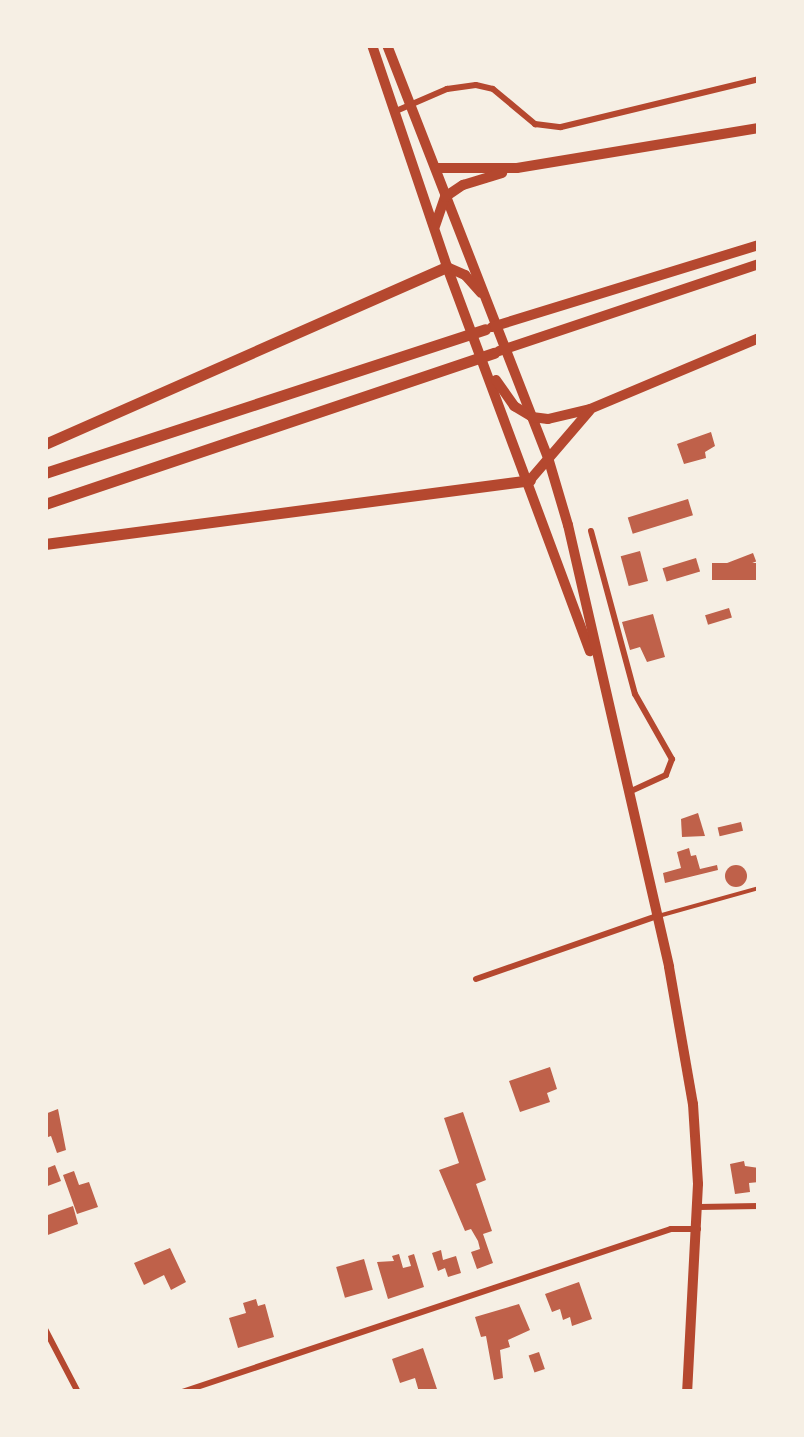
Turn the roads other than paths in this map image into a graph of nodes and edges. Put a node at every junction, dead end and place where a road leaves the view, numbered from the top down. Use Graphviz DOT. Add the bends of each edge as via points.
graph roads {
  1 [pos="372,45"];
  2 [pos="387,45"];
  3 [pos="759,78"];
  4 [pos="410,105"];
  5 [pos="393,112"];
  6 [pos="759,128"];
  7 [pos="436,168"];
  8 [pos="517,168"];
  9 [pos="445,197"];
  10 [pos="434,228"];
  11 [pos="759,245"];
  12 [pos="759,264"];
  13 [pos="450,273"];
  14 [pos="470,274"];
  15 [pos="485,329"];
  16 [pos="759,338"];
  17 [pos="494,353"];
  18 [pos="508,408"];
  19 [pos="590,409"];
  20 [pos="532,417"];
  21 [pos="45,444"];
  22 [pos="549,461"];
  23 [pos="45,474"];
  24 [pos="530,480"];
  25 [pos="45,504"];
  26 [pos="591,531"];
  27 [pos="45,544"];
  28 [pos="608,706"];
  29 [pos="628,792"];
  30 [pos="759,888"];
  31 [pos="657,916"];
  32 [pos="476,979"];
  33 [pos="759,1206"];
  34 [pos="699,1207"];
  35 [pos="698,1229"];
  36 [pos="45,1329"];
  37 [pos="78,1392"];
  38 [pos="182,1392"];
  39 [pos="687,1392"];
  1 -- 5 [label="main road"];
  2 -- 4 [label="main road"];
  3 -- 4 [label="street" via="560,127 535,124 493,89 476,85"];
  4 -- 5 [label="street"];
  4 -- 7 [label="main road"];
  5 -- 10 [label="main road"];
  6 -- 8 [label="main road"];
  7 -- 8 [label="main road"];
  7 -- 9 [label="main road"];
  8 -- 9 [label="main road"];
  9 -- 10 [label="main road"];
  9 -- 14 [label="main road"];
  10 -- 13 [label="main road"];
  11 -- 15 [label="main road"];
  12 -- 17 [label="main road"];
  13 -- 14 [label="main road"];
  13 -- 18 [label="main road"];
  13 -- 21 [label="highway"];
  14 -- 20 [label="main road" via="488,300"];
  15 -- 23 [label="highway"];
  16 -- 19 [label="main road"];
  17 -- 25 [label="highway"];
  18 -- 20 [label="main road"];
  18 -- 24 [label="main road"];
  19 -- 20 [label="main road"];
  19 -- 22 [label="main road"];
  20 -- 22 [label="main road"];
  22 -- 24 [label="main road"];
  22 -- 28 [label="main road"];
  24 -- 27 [label="highway"];
  24 -- 28 [label="main road"];
  26 -- 29 [label="street" via="635,694 672,759 666,775"];
  28 -- 29 [label="main road"];
  29 -- 31 [label="main road"];
  30 -- 31 [label="lane"];
  31 -- 32 [label="street"];
  31 -- 34 [label="main road" via="693,1104"];
  33 -- 34 [label="street"];
  34 -- 35 [label="main road"];
  35 -- 38 [label="street" via="671,1229"];
  35 -- 39 [label="main road"];
  36 -- 37 [label="street"];
}
